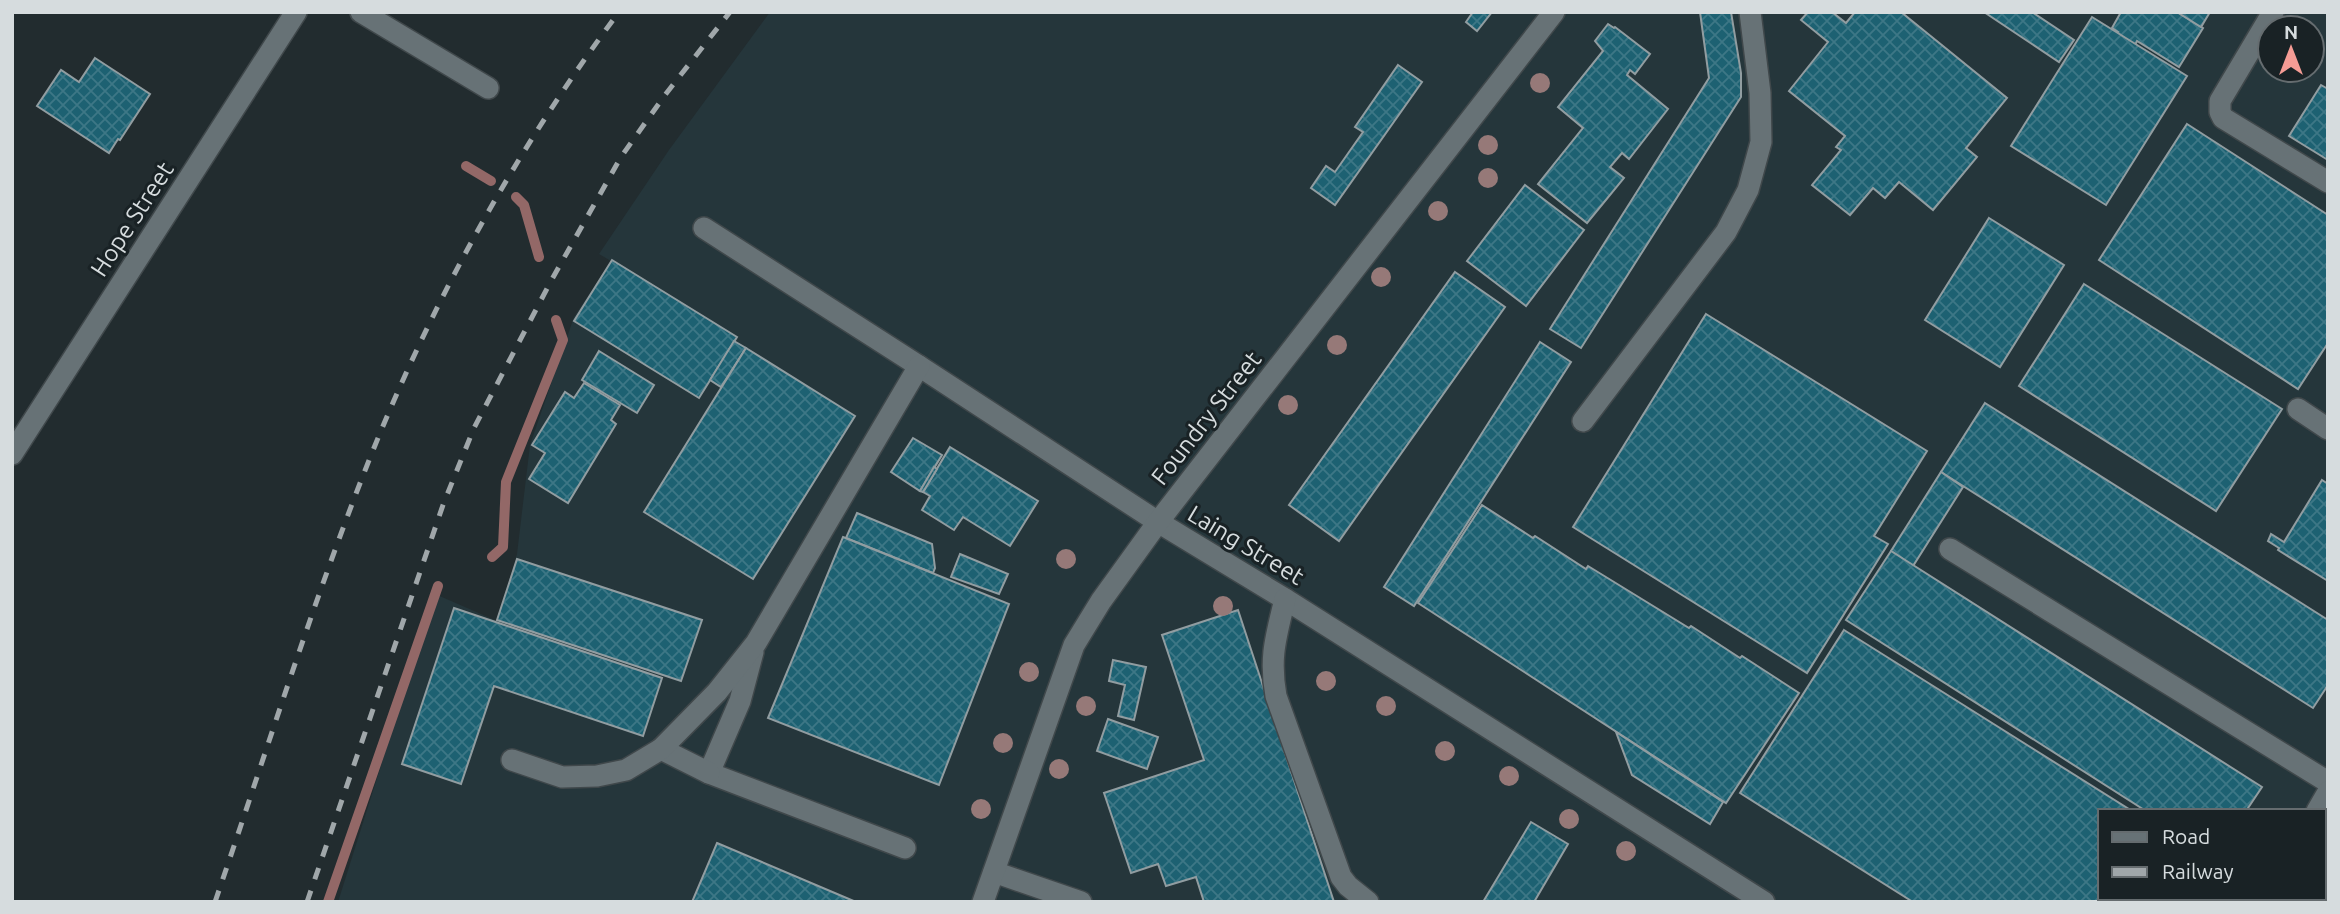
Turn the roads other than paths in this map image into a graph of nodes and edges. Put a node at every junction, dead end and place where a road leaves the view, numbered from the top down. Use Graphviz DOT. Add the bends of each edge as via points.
graph roads {
  1 [pos="296,12"];
  2 [pos="361,12"];
  3 [pos="1554,12"];
  4 [pos="1750,12"];
  5 [pos="2273,12"];
  6 [pos="488,88"];
  7 [pos="2328,182"];
  8 [pos="704,229"];
  9 [pos="919,366"];
  10 [pos="2298,409"];
  11 [pos="1583,421"];
  12 [pos="2328,429"];
  13 [pos="12,454"];
  14 [pos="1158,523"];
  15 [pos="1950,549"];
  16 [pos="1285,599"];
  17 [pos="756,643"];
  18 [pos="660,749"];
  19 [pos="512,760"];
  20 [pos="709,773"];
  21 [pos="2328,782"];
  22 [pos="2328,792"];
  23 [pos="2317,809"];
  24 [pos="905,848"];
  25 [pos="994,872"];
  26 [pos="983,902"];
  27 [pos="1080,902"];
  28 [pos="1368,902"];
  29 [pos="1764,902"];
  1 -- 13 [label="street, Hope Street"];
  2 -- 6 [label="street"];
  3 -- 14 [label="street, Foundry Street"];
  4 -- 11 [label="street" via="1761,142 1748,190 1726,232"];
  5 -- 7 [label="street" via="2220,101 2220,112"];
  8 -- 9 [label="street, Laing Street"];
  9 -- 14 [label="street, Laing Street"];
  9 -- 17 [label="street"];
  10 -- 12 [label="street"];
  14 -- 16 [label="street, Laing Street"];
  14 -- 25 [label="street, Foundry Street" via="1074,645"];
  15 -- 21 [label="street"];
  16 -- 28 [label="street" via="1272,651 1276,696 1341,877"];
  16 -- 29 [label="street, Laing Street"];
  17 -- 18 [label="street" via="717,692"];
  17 -- 20 [label="street" via="740,701"];
  18 -- 19 [label="street" via="626,770 597,776 562,777"];
  18 -- 20 [label="street"];
  20 -- 24 [label="street"];
  22 -- 23 [label="street"];
  25 -- 26 [label="street, Foundry Street"];
  25 -- 27 [label="street"];
}
